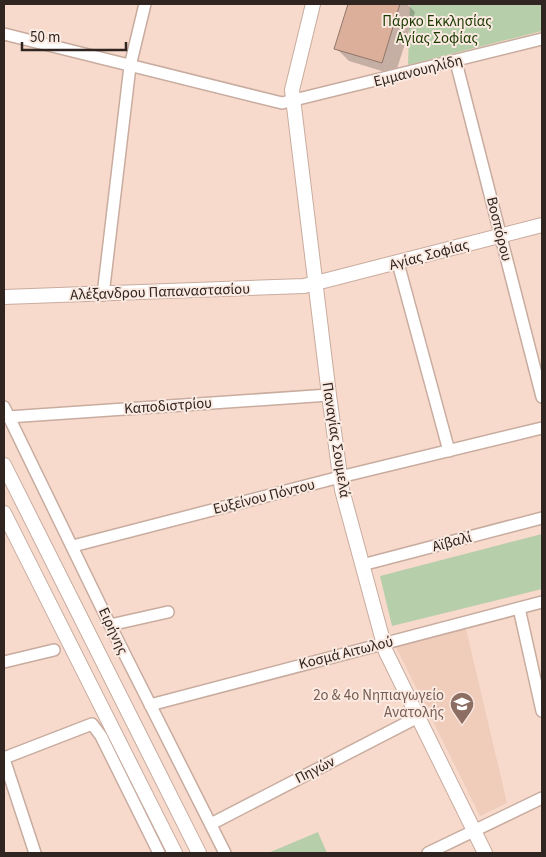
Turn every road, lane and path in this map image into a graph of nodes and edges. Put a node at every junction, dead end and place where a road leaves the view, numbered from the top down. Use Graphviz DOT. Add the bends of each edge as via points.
graph roads {
  1 [pos="145,4"];
  2 [pos="313,4"];
  3 [pos="4,34"];
  4 [pos="542,39"];
  5 [pos="456,62"];
  6 [pos="130,66"];
  7 [pos="293,102"];
  8 [pos="542,225"];
  9 [pos="501,236"];
  10 [pos="398,263"];
  11 [pos="315,284"];
  12 [pos="103,295"];
  13 [pos="4,298"];
  14 [pos="329,395"];
  15 [pos="542,397"];
  16 [pos="6,412"];
  17 [pos="542,428"];
  18 [pos="449,451"];
  19 [pos="4,465"];
  20 [pos="340,477"];
  21 [pos="4,513"];
  22 [pos="542,518"];
  23 [pos="73,546"];
  24 [pos="362,565"];
  25 [pos="542,602"];
  26 [pos="519,608"];
  27 [pos="168,612"];
  28 [pos="110,625"];
  29 [pos="382,643"];
  30 [pos="54,650"];
  31 [pos="4,662"];
  32 [pos="150,705"];
  33 [pos="542,711"];
  34 [pos="418,717"];
  35 [pos="4,759"];
  36 [pos="542,798"];
  37 [pos="211,824"];
  38 [pos="473,830"];
  39 [pos="35,853"];
  40 [pos="159,853"];
  41 [pos="175,853"];
  42 [pos="199,853"];
  43 [pos="226,853"];
  44 [pos="428,853"];
  45 [pos="485,853"];
  1 -- 6 [label="street"];
  2 -- 7 [label="street, Παναγίας Σουμελά" via="294,77"];
  3 -- 6 [label="street, Εμμανουηλίδη"];
  4 -- 5 [label="street, Εμμανουηλίδη"];
  5 -- 7 [label="street, Εμμανουηλίδη"];
  5 -- 9 [label="street, Βοσπόρου"];
  6 -- 7 [label="street, Εμμανουηλίδη" via="275,103"];
  6 -- 12 [label="street"];
  7 -- 11 [label="street, Παναγίας Σουμελά"];
  8 -- 9 [label="street, Αγίας Σοφίας"];
  9 -- 10 [label="street, Αγίας Σοφίας"];
  9 -- 15 [label="street, Βοσπόρου"];
  10 -- 11 [label="street, Αγίας Σοφίας"];
  10 -- 18 [label="street"];
  11 -- 12 [label="street, Αλέξανδρου Παπαναστασίου"];
  11 -- 14 [label="street, Παναγίας Σουμελά"];
  12 -- 13 [label="street, Αλέξανδρου Παπαναστασίου"];
  14 -- 16 [label="street, Καποδιστρίου"];
  14 -- 20 [label="street, Παναγίας Σουμελά"];
  16 -- 23 [label="street, Ειρήνης"];
  17 -- 18 [label="street, Ευξείνου Πόντου"];
  18 -- 20 [label="street, Ευξείνου Πόντου"];
  19 -- 42 [label="street"];
  20 -- 23 [label="street, Ευξείνου Πόντου"];
  20 -- 24 [label="street, Παναγίας Σουμελά"];
  21 -- 41 [label="street"];
  22 -- 24 [label="street, Αϊβαλί"];
  23 -- 28 [label="street, Ειρήνης"];
  24 -- 29 [label="street, Παναγίας Σουμελά"];
  25 -- 26 [label="street, Κοσμά Αιτωλού"];
  26 -- 29 [label="street, Κοσμά Αιτωλού"];
  26 -- 33 [label="street"];
  27 -- 28 [label="street"];
  28 -- 32 [label="street, Ειρήνης"];
  29 -- 32 [label="street, Κοσμά Αιτωλού"];
  29 -- 34 [label="street, Παναγίας Σουμελά"];
  30 -- 31 [label="street"];
  32 -- 37 [label="street, Ειρήνης"];
  34 -- 37 [label="street, Πηγών"];
  34 -- 38 [label="street, Παναγίας Σουμελά"];
  35 -- 39 [label="street"];
  35 -- 40 [label="street" via="92,724"];
  36 -- 38 [label="street"];
  37 -- 43 [label="street, Ειρήνης"];
  38 -- 44 [label="street"];
  38 -- 45 [label="street, Παναγίας Σουμελά"];
}
